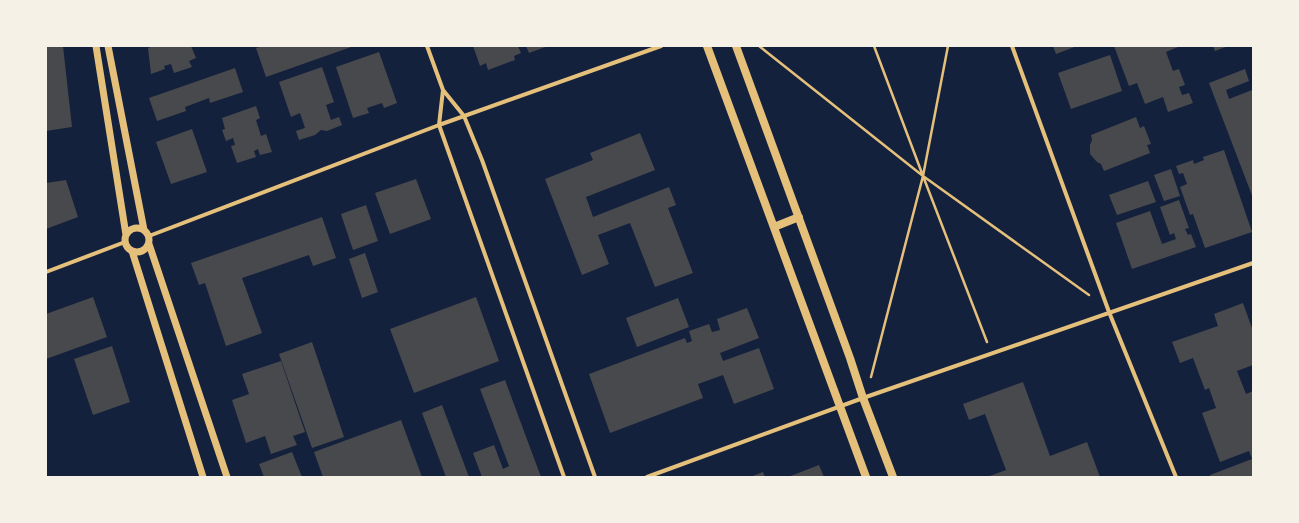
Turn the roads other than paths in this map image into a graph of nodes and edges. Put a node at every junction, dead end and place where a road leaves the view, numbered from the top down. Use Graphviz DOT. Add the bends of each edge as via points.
graph roads {
  1 [pos="96,46"];
  2 [pos="108,46"];
  3 [pos="428,46"];
  4 [pos="661,46"];
  5 [pos="707,46"];
  6 [pos="736,46"];
  7 [pos="1012,46"];
  8 [pos="443,90"];
  9 [pos="464,116"];
  10 [pos="439,125"];
  11 [pos="798,217"];
  12 [pos="774,227"];
  13 [pos="144,230"];
  14 [pos="126,234"];
  15 [pos="149,236"];
  16 [pos="125,242"];
  17 [pos="149,244"];
  18 [pos="132,251"];
  19 [pos="1253,263"];
  20 [pos="46,272"];
  21 [pos="1109,312"];
  22 [pos="863,398"];
  23 [pos="840,407"];
  24 [pos="203,477"];
  25 [pos="227,477"];
  26 [pos="564,477"];
  27 [pos="595,477"];
  28 [pos="647,477"];
  29 [pos="866,477"];
  30 [pos="893,477"];
  31 [pos="1176,477"];
  1 -- 14 [label="street"];
  2 -- 13 [label="street"];
  3 -- 8 [label="street"];
  4 -- 9 [label="street"];
  5 -- 12 [label="main road"];
  6 -- 11 [label="main road"];
  7 -- 21 [label="street"];
  8 -- 9 [label="street"];
  8 -- 10 [label="street"];
  9 -- 10 [label="street"];
  9 -- 27 [label="street"];
  10 -- 15 [label="street"];
  10 -- 26 [label="street"];
  11 -- 12 [label="main road"];
  11 -- 22 [label="main road"];
  12 -- 23 [label="main road"];
  13 -- 14 [label="street" via="132,229"];
  13 -- 15 [label="street"];
  14 -- 16 [label="street"];
  15 -- 17 [label="street"];
  16 -- 18 [label="street"];
  16 -- 20 [label="street"];
  17 -- 18 [label="street" via="144,251"];
  17 -- 25 [label="street"];
  18 -- 24 [label="street"];
  19 -- 21 [label="street"];
  21 -- 22 [label="street"];
  21 -- 31 [label="street"];
  22 -- 23 [label="street"];
  22 -- 30 [label="main road"];
  23 -- 28 [label="street"];
  23 -- 29 [label="main road"];
}
